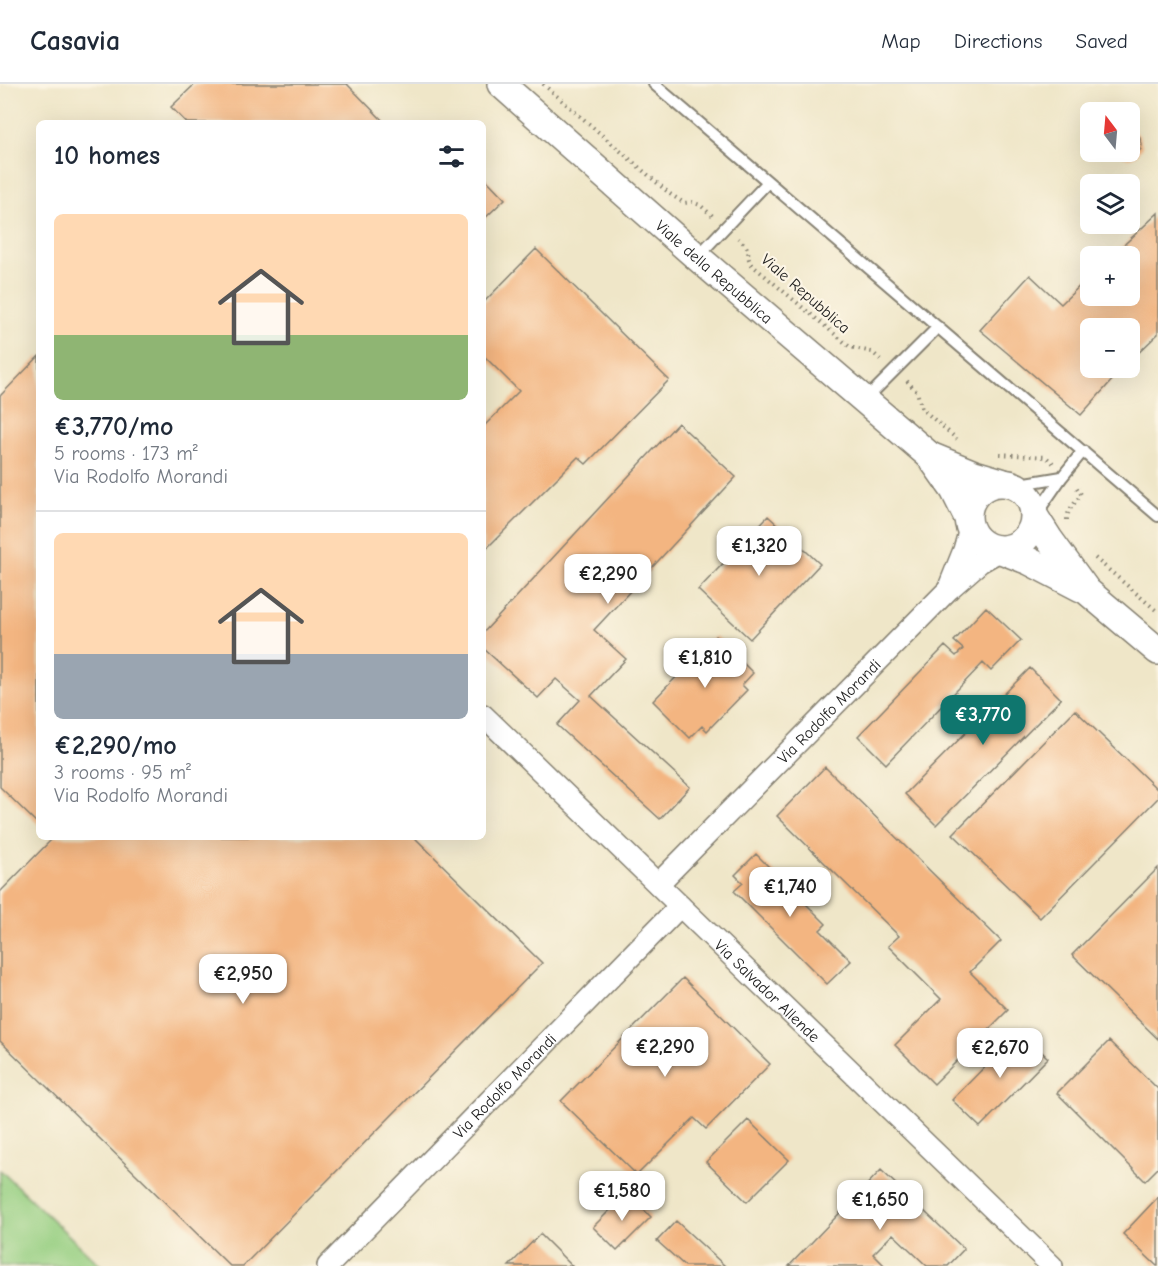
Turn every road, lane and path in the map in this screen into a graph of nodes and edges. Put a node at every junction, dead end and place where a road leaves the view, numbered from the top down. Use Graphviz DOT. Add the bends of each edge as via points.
graph roads {
  1 [pos="501,84"];
  2 [pos="543,84"];
  3 [pos="654,84"];
  4 [pos="768,182"];
  5 [pos="725,227"];
  6 [pos="697,257"];
  7 [pos="938,327"];
  8 [pos="894,371"];
  9 [pos="864,400"];
  10 [pos="957,439"];
  11 [pos="1083,451"];
  12 [pos="993,454"];
  13 [pos="930,456"];
  14 [pos="1064,475"];
  15 [pos="1008,484"];
  16 [pos="1158,516"];
  17 [pos="1035,517"];
  18 [pos="968,522"];
  19 [pos="1068,525"];
  20 [pos="1001,550"];
  21 [pos="1090,554"];
  22 [pos="949,588"];
  23 [pos="1087,591"];
  24 [pos="1158,612"];
  25 [pos="1158,651"];
  26 [pos="486,718"];
  27 [pos="658,884"];
  28 [pos="680,906"];
  29 [pos="328,1266"];
  30 [pos="1052,1266"];
  1 -- 6 [label="street, Viale della Repubblica"];
  2 -- 5 [label="path, Viale Repubblica" via="670,194 684,203 700,205"];
  3 -- 4 [label="lane"];
  4 -- 5 [label="lane"];
  4 -- 7 [label="lane"];
  5 -- 6 [label="lane"];
  5 -- 8 [label="path, Viale Repubblica" via="746,246 752,265 850,347 872,352"];
  6 -- 9 [label="street, Viale della Repubblica"];
  7 -- 8 [label="lane"];
  7 -- 11 [label="lane"];
  8 -- 9 [label="lane"];
  8 -- 10 [label="path, Viale Repubblica" via="917,392 922,409"];
  9 -- 13 [label="street, Viale della Repubblica"];
  11 -- 14 [label="lane"];
  11 -- 16 [label="lane"];
  12 -- 14 [label="path" via="1046,457"];
  13 -- 15 [label="street, Viale della Repubblica"];
  13 -- 18 [label="street, Viale della Repubblica" via="954,490"];
  14 -- 15 [label="lane"];
  14 -- 17 [label="lane"];
  14 -- 19 [label="path" via="1081,494 1070,508"];
  15 -- 17 [label="street, Viale della Repubblica" via="1023,490"];
  15 -- 18 [label="street" via="991,484 981,489 969,505"];
  17 -- 20 [label="street" via="1021,544"];
  17 -- 23 [label="street, Viale della Repubblica"];
  18 -- 20 [label="street, Viale della Repubblica" via="982,544"];
  18 -- 22 [label="street, Via Rodolfo Morandi" via="964,550"];
  20 -- 22 [label="street, Via Rodolfo Morandi"];
  20 -- 23 [label="street, Viale della Repubblica"];
  21 -- 24 [label="path"];
  22 -- 27 [label="street, Via Rodolfo Morandi"];
  23 -- 25 [label="street, Viale della Repubblica"];
  26 -- 27 [label="street, Via Salvador Allende"];
  27 -- 28 [label="street, Via Salvador Allende"];
  28 -- 29 [label="street, Via Rodolfo Morandi"];
  28 -- 30 [label="street, Via Salvador Allende"];
}
